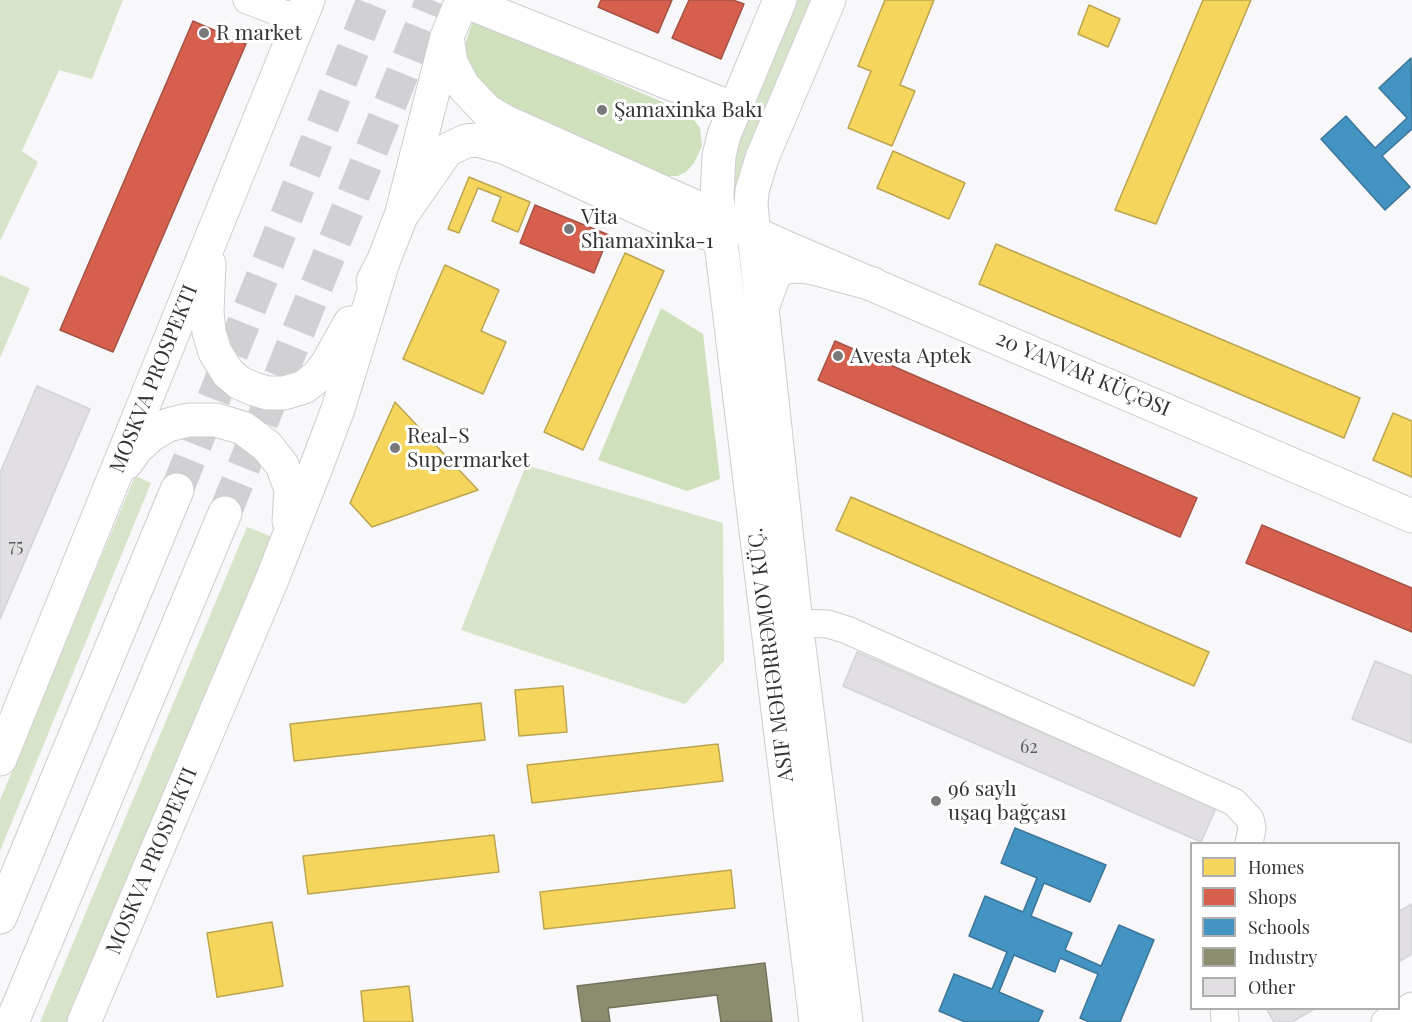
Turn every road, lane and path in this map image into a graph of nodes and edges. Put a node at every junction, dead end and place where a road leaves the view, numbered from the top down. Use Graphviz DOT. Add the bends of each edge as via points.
graph roads {
  1 [pos="247,0"];
  2 [pos="462,0"];
  3 [pos="780,0"];
  4 [pos="829,0"];
  5 [pos="304,10"];
  6 [pos="447,37"];
  7 [pos="734,109"];
  8 [pos="401,216"];
  9 [pos="719,226"];
  10 [pos="753,233"];
  11 [pos="212,236"];
  12 [pos="383,262"];
  13 [pos="873,284"];
  14 [pos="761,299"];
  15 [pos="110,486"];
  16 [pos="177,490"];
  17 [pos="225,513"];
  18 [pos="1412,516"];
  19 [pos="284,546"];
  20 [pos="796,623"];
  21 [pos="0,759"];
  22 [pos="1249,842"];
  23 [pos="0,916"];
  24 [pos="1412,1006"];
  25 [pos="12,1022"];
  26 [pos="84,1022"];
  27 [pos="816,1022"];
  28 [pos="846,1022"];
  29 [pos="1385,1022"];
  1 -- 5 [label="street"];
  2 -- 6 [label="main road"];
  2 -- 7 [label="main road"];
  3 -- 7 [label="main road, ASIF MƏHƏRRƏMOV KÜÇ."];
  4 -- 10 [label="main road, ASIF MƏHƏRRƏMOV KÜÇ." via="759,166 752,191"];
  5 -- 11 [label="main road, MOSKVA PROSPEKTI"];
  6 -- 8 [label="main road"];
  6 -- 9 [label="main road" via="456,75 494,116"];
  7 -- 9 [label="main road, ASIF MƏHƏRRƏMOV KÜÇ." via="719,156"];
  8 -- 9 [label="main road" via="447,150 477,140 504,147 663,219 697,231"];
  8 -- 12 [label="main road"];
  9 -- 10 [label="main road, 20 YANVAR KÜÇƏSI"];
  9 -- 27 [label="main road, ASIF MƏHƏRRƏMOV KÜÇ."];
  10 -- 13 [label="main road, 20 YANVAR KÜÇƏSI"];
  10 -- 14 [label="main road, ASIF MƏHƏRRƏMOV KÜÇ."];
  11 -- 12 [label="main road" via="207,312 215,352 234,378 267,393 304,387 318,376"];
  11 -- 15 [label="main road, MOSKVA PROSPEKTI"];
  12 -- 19 [label="main road, MOSKVA PROSPEKTI" via="339,410"];
  13 -- 14 [label="main road" via="814,268 786,267 778,271"];
  13 -- 18 [label="main road, 20 YANVAR KÜÇƏSI"];
  14 -- 20 [label="main road, ASIF MƏHƏRRƏMOV KÜÇ."];
  15 -- 19 [label="main road" via="136,449 168,425 216,420 243,428 267,446 282,465 291,489"];
  15 -- 21 [label="main road, MOSKVA PROSPEKTI"];
  16 -- 23 [label="main road"];
  17 -- 25 [label="main road"];
  19 -- 26 [label="main road, MOSKVA PROSPEKTI"];
  20 -- 22 [label="street" via="828,624 847,630 1234,802 1250,819"];
  20 -- 28 [label="main road, ASIF MƏHƏRRƏMOV KÜÇ."];
  24 -- 29 [label="street"];
}
